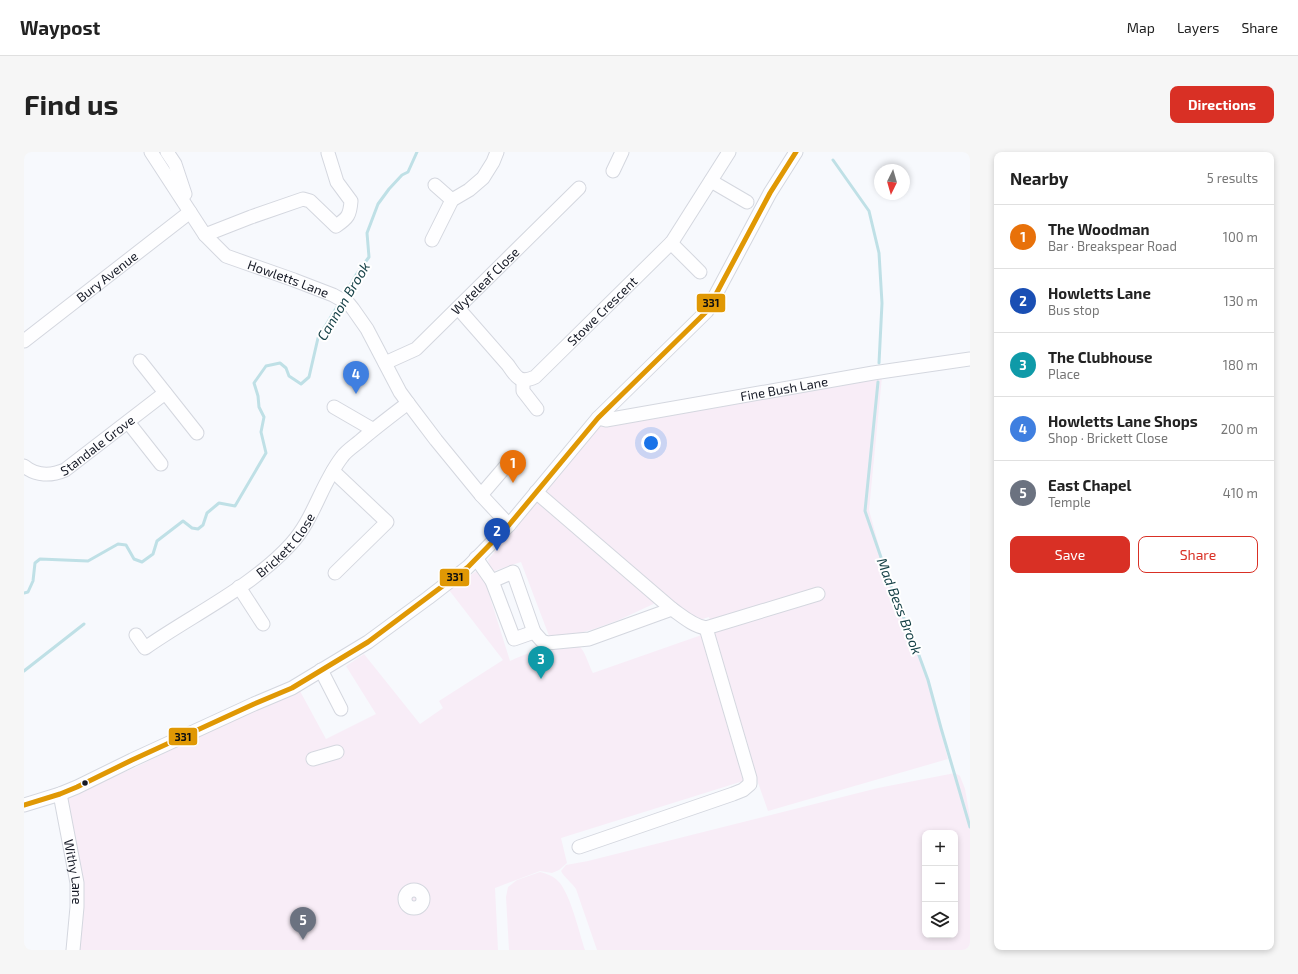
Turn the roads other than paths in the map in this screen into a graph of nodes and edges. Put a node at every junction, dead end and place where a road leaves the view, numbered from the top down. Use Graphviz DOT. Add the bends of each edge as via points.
graph roads {
  1 [pos="151,152"];
  2 [pos="167,152"];
  3 [pos="497,152"];
  4 [pos="622,152"];
  5 [pos="729,152"];
  6 [pos="796,152"];
  7 [pos="328,153"];
  8 [pos="613,171"];
  9 [pos="711,181"];
  10 [pos="436,185"];
  11 [pos="579,188"];
  12 [pos="452,200"];
  13 [pos="747,202"];
  14 [pos="190,212"];
  15 [pos="205,235"];
  16 [pos="432,240"];
  17 [pos="672,243"];
  18 [pos="700,272"];
  19 [pos="458,308"];
  20 [pos="24,341"];
  21 [pos="970,359"];
  22 [pos="140,361"];
  23 [pos="385,364"];
  24 [pos="523,380"];
  25 [pos="165,394"];
  26 [pos="408,403"];
  27 [pos="334,407"];
  28 [pos="537,409"];
  29 [pos="598,418"];
  30 [pos="128,422"];
  31 [pos="372,430"];
  32 [pos="197,433"];
  33 [pos="511,460"];
  34 [pos="161,464"];
  35 [pos="24,466"];
  36 [pos="334,471"];
  37 [pos="536,492"];
  38 [pos="481,495"];
  39 [pos="509,525"];
  40 [pos="476,558"];
  41 [pos="335,573"];
  42 [pos="492,581"];
  43 [pos="239,587"];
  44 [pos="818,594"];
  45 [pos="672,609"];
  46 [pos="263,624"];
  47 [pos="706,628"];
  48 [pos="534,632"];
  49 [pos="136,635"];
  50 [pos="321,670"];
  51 [pos="340,709"];
  52 [pos="336,752"];
  53 [pos="313,758"];
  54 [pos="60,794"];
  55 [pos="24,805"];
  56 [pos="579,847"];
  57 [pos="73,950"];
  1 -- 14 [label="street, Howletts Lane"];
  2 -- 14 [label="street, Howletts Lane" via="175,164"];
  3 -- 12 [label="street" via="482,178"];
  4 -- 8 [label="street"];
  5 -- 9 [label="street, Stowe Crescent"];
  6 -- 29 [label="street" via="770,194 707,311"];
  7 -- 15 [label="street" via="337,182 351,201 346,219 336,226 310,201 303,199"];
  9 -- 13 [label="street"];
  9 -- 17 [label="street, Stowe Crescent"];
  10 -- 12 [label="street"];
  11 -- 19 [label="street, Wyteleaf Close"];
  12 -- 16 [label="street"];
  14 -- 15 [label="street, Howletts Lane"];
  14 -- 20 [label="street, Bury Avenue"];
  15 -- 23 [label="street, Howletts Lane" via="226,256 294,280 347,303 367,329"];
  17 -- 18 [label="street"];
  17 -- 24 [label="street, Stowe Crescent" via="535,377"];
  19 -- 23 [label="street, Wyteleaf Close" via="416,349"];
  19 -- 24 [label="street" via="508,365 514,376"];
  21 -- 29 [label="street, Fine Bush Lane" via="873,373 606,420"];
  22 -- 25 [label="street"];
  23 -- 26 [label="street, Howletts Lane"];
  24 -- 28 [label="street" via="523,391"];
  25 -- 30 [label="street, Standale Grove"];
  25 -- 32 [label="street"];
  26 -- 31 [label="street, Brickett Close"];
  26 -- 38 [label="street, Howletts Lane"];
  27 -- 31 [label="street"];
  29 -- 37 [label="street"];
  30 -- 34 [label="street"];
  30 -- 35 [label="street, Standale Grove" via="65,470 56,474 45,475"];
  31 -- 36 [label="street, Brickett Close" via="342,457"];
  33 -- 38 [label="street"];
  36 -- 41 [label="street" via="387,522"];
  36 -- 43 [label="street, Brickett Close" via="305,526 292,544 275,561"];
  37 -- 39 [label="street"];
  37 -- 45 [label="street"];
  38 -- 39 [label="street, Howletts Lane"];
  39 -- 40 [label="street"];
  40 -- 42 [label="street"];
  40 -- 50 [label="street" via="468,567 368,642"];
  42 -- 48 [label="street" via="514,639"];
  42 -- 48 [label="street" via="513,572"];
  43 -- 46 [label="street"];
  43 -- 49 [label="street, Brickett Close" via="145,648"];
  44 -- 47 [label="street"];
  45 -- 47 [label="street" via="689,621"];
  45 -- 48 [label="street" via="589,639 547,643"];
  47 -- 56 [label="street" via="750,784 733,794"];
  50 -- 51 [label="street"];
  50 -- 54 [label="street" via="292,688"];
  52 -- 53 [label="street"];
  54 -- 55 [label="street"];
  54 -- 57 [label="street, Withy Lane" via="77,883"];
}
